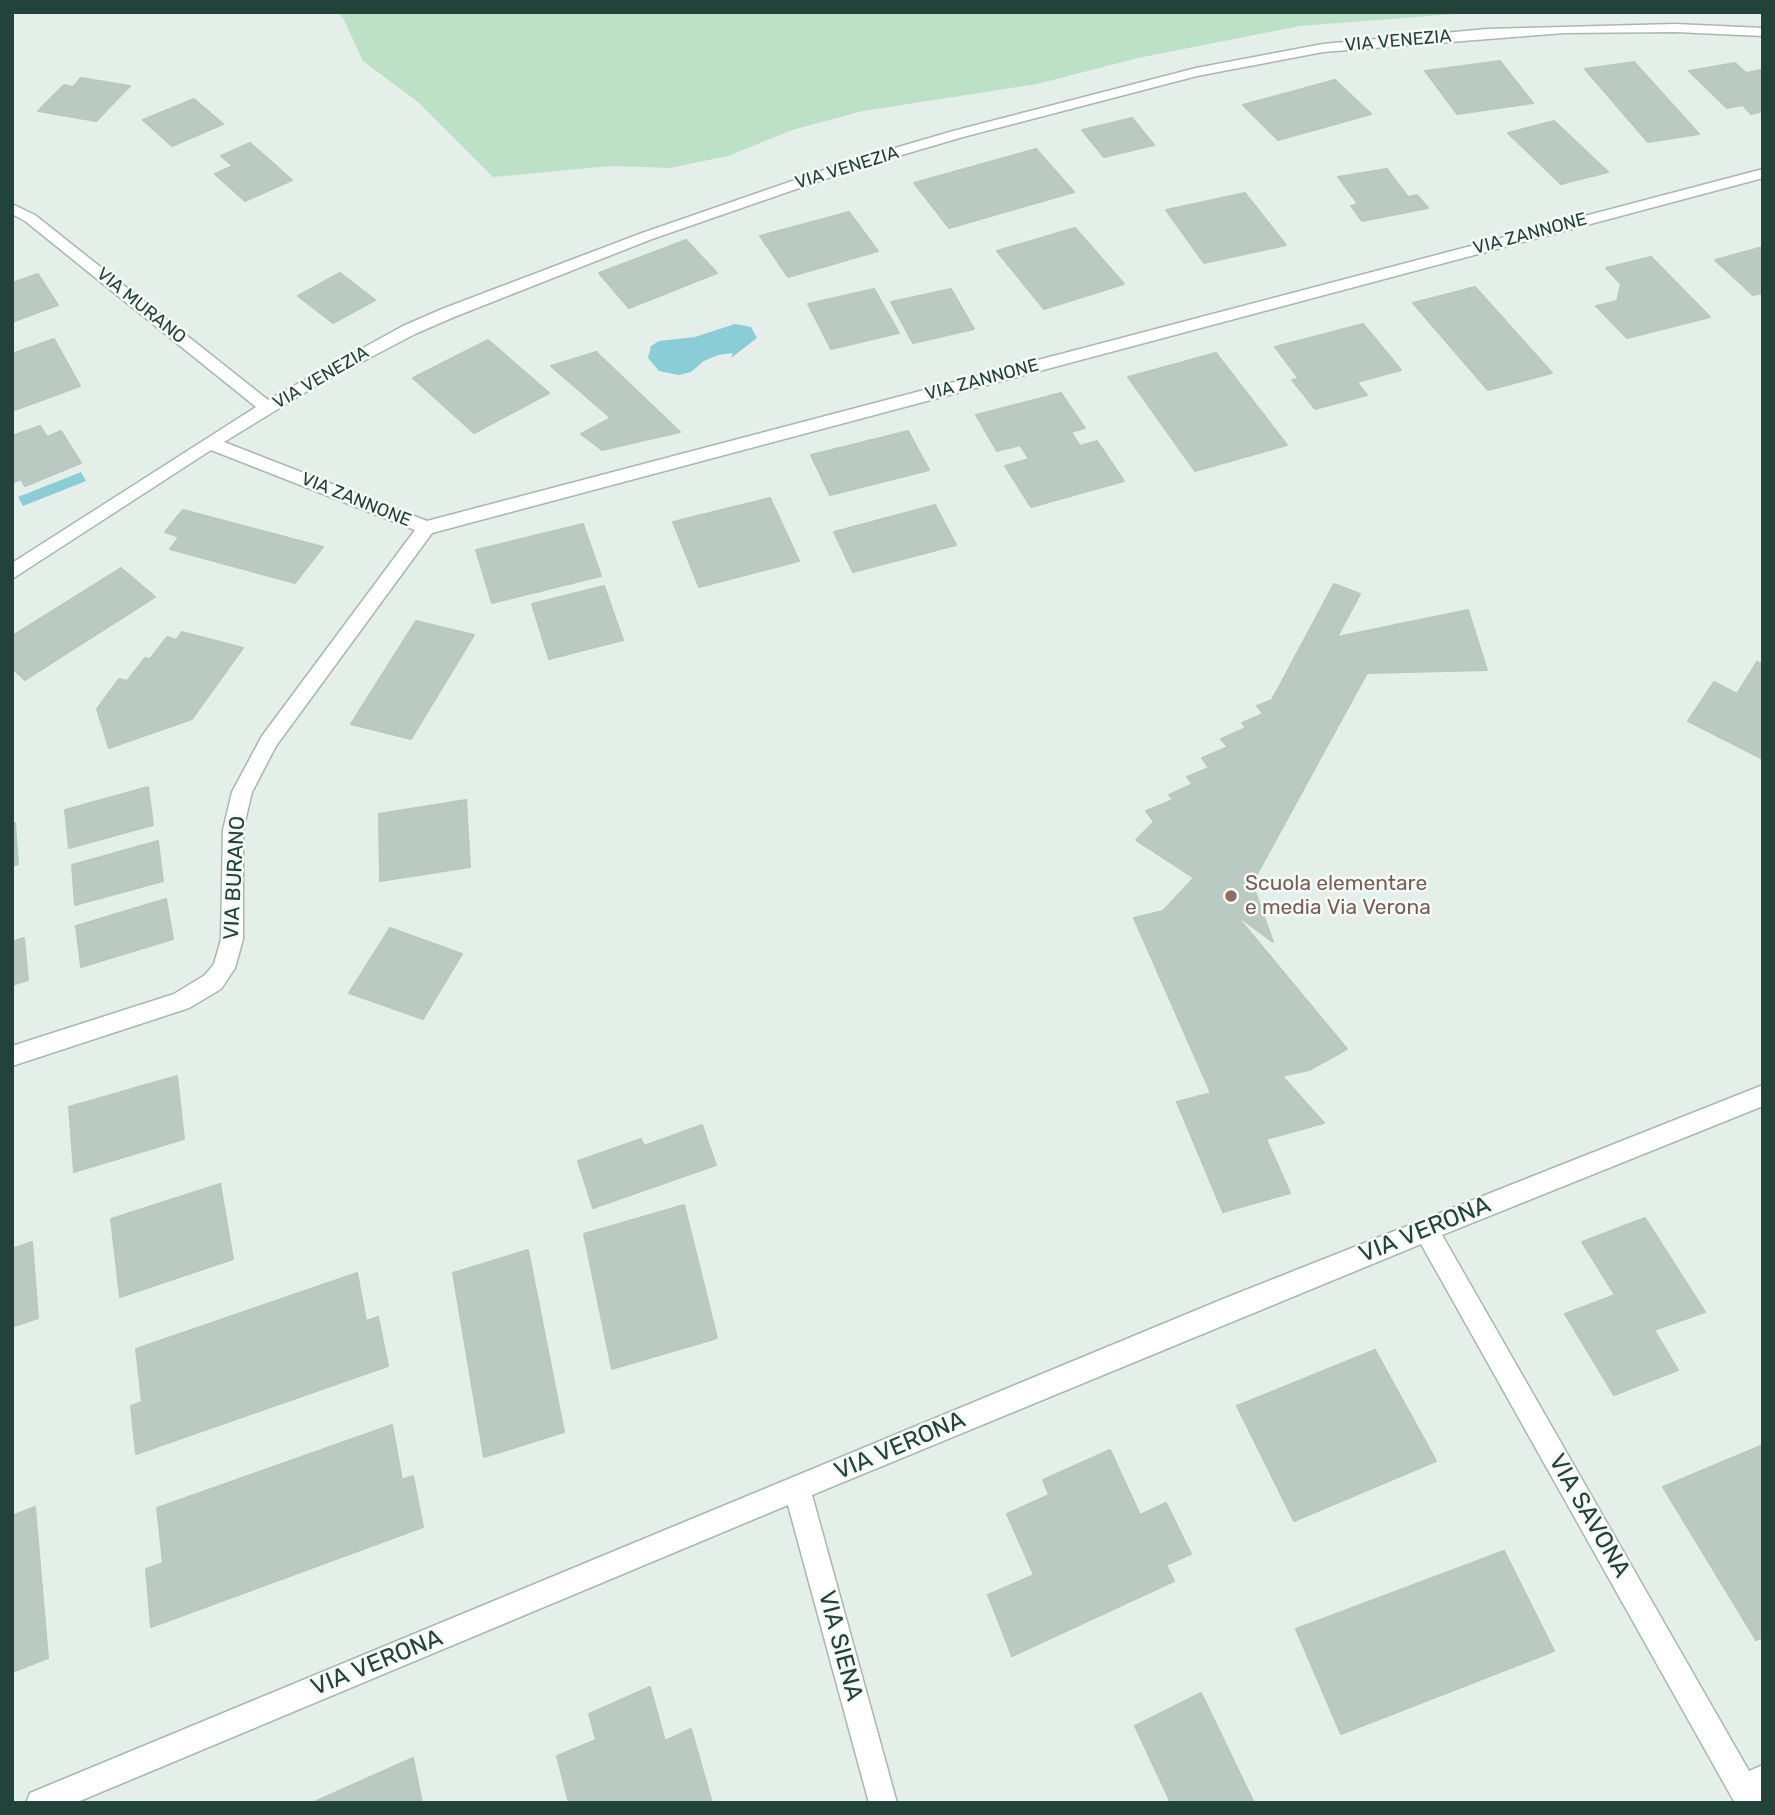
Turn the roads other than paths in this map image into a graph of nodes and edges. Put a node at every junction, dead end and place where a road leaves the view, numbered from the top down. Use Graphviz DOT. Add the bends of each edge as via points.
graph roads {
  1 [pos="1763,32"];
  2 [pos="1763,173"];
  3 [pos="12,208"];
  4 [pos="268,408"];
  5 [pos="210,443"];
  6 [pos="426,528"];
  7 [pos="12,572"];
  8 [pos="12,1056"];
  9 [pos="1763,1095"];
  10 [pos="1426,1230"];
  11 [pos="797,1489"];
  12 [pos="1753,1790"];
  13 [pos="40,1803"];
  14 [pos="883,1803"];
  1 -- 4 [label="street, VIA VENEZIA" via="1637,27 1487,33 1323,48 1196,72 923,144 694,219 448,313 362,354"];
  2 -- 6 [label="street, VIA ZANNONE"];
  3 -- 4 [label="street, VIA MURANO"];
  4 -- 5 [label="street, VIA VENEZIA"];
  5 -- 6 [label="street, VIA ZANNONE"];
  5 -- 7 [label="street, VIA VENEZIA"];
  6 -- 8 [label="street, VIA BURANO" via="269,741 242,792 233,830 232,939 224,968 213,982 181,1001"];
  9 -- 10 [label="street, VIA VERONA"];
  10 -- 11 [label="street, VIA VERONA"];
  10 -- 12 [label="street, VIA SAVONA"];
  11 -- 13 [label="street, VIA VERONA"];
  11 -- 14 [label="street, VIA SIENA"];
}
